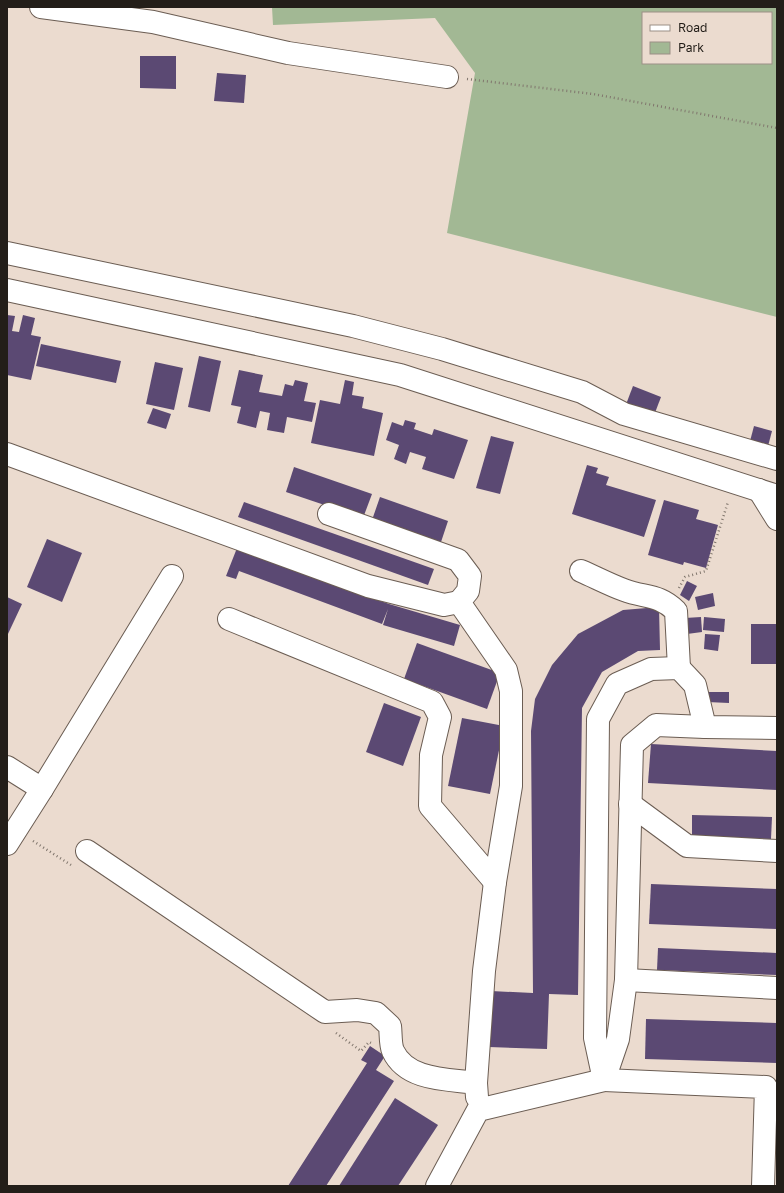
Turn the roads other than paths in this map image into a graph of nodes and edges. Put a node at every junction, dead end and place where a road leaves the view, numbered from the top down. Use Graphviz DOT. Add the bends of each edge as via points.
graph roads {
  1 [pos="42,7"];
  2 [pos="447,77"];
  3 [pos="7,253"];
  4 [pos="7,290"];
  5 [pos="7,454"];
  6 [pos="777,459"];
  7 [pos="768,493"];
  8 [pos="329,514"];
  9 [pos="777,519"];
  10 [pos="581,571"];
  11 [pos="172,576"];
  12 [pos="459,602"];
  13 [pos="229,620"];
  14 [pos="679,668"];
  15 [pos="705,727"];
  16 [pos="777,728"];
  17 [pos="7,767"];
  18 [pos="42,789"];
  19 [pos="630,804"];
  20 [pos="7,844"];
  21 [pos="87,851"];
  22 [pos="777,851"];
  23 [pos="496,882"];
  24 [pos="626,980"];
  25 [pos="777,988"];
  26 [pos="604,1080"];
  27 [pos="476,1083"];
  28 [pos="478,1110"];
  29 [pos="437,1186"];
  30 [pos="763,1186"];
  1 -- 2 [label="street" via="153,22 288,53"];
  3 -- 6 [label="street" via="353,326 442,349 582,392 624,414"];
  4 -- 7 [label="street" via="400,375"];
  5 -- 12 [label="street" via="368,586 444,604"];
  7 -- 9 [label="street"];
  8 -- 12 [label="street" via="458,560 470,576 468,591"];
  10 -- 14 [label="street" via="626,591 659,599 668,604 676,612"];
  11 -- 18 [label="street"];
  12 -- 23 [label="street" via="506,670 511,691 511,786"];
  13 -- 23 [label="street" via="432,702 440,717 431,755 430,806"];
  14 -- 15 [label="street" via="695,684"];
  14 -- 26 [label="street" via="651,669 617,684 598,718 595,1038"];
  15 -- 16 [label="street"];
  15 -- 19 [label="street" via="656,725 632,745"];
  17 -- 18 [label="street"];
  18 -- 20 [label="street"];
  19 -- 22 [label="street" via="687,846"];
  19 -- 24 [label="street"];
  21 -- 27 [label="street" via="325,1012 357,1010 376,1013 390,1026 392,1050 405,1067 427,1076"];
  23 -- 27 [label="street" via="484,971"];
  24 -- 25 [label="street"];
  24 -- 26 [label="street" via="618,1039"];
  26 -- 28 [label="street"];
  26 -- 30 [label="street" via="766,1087"];
  27 -- 28 [label="street"];
  28 -- 29 [label="street"];
}
